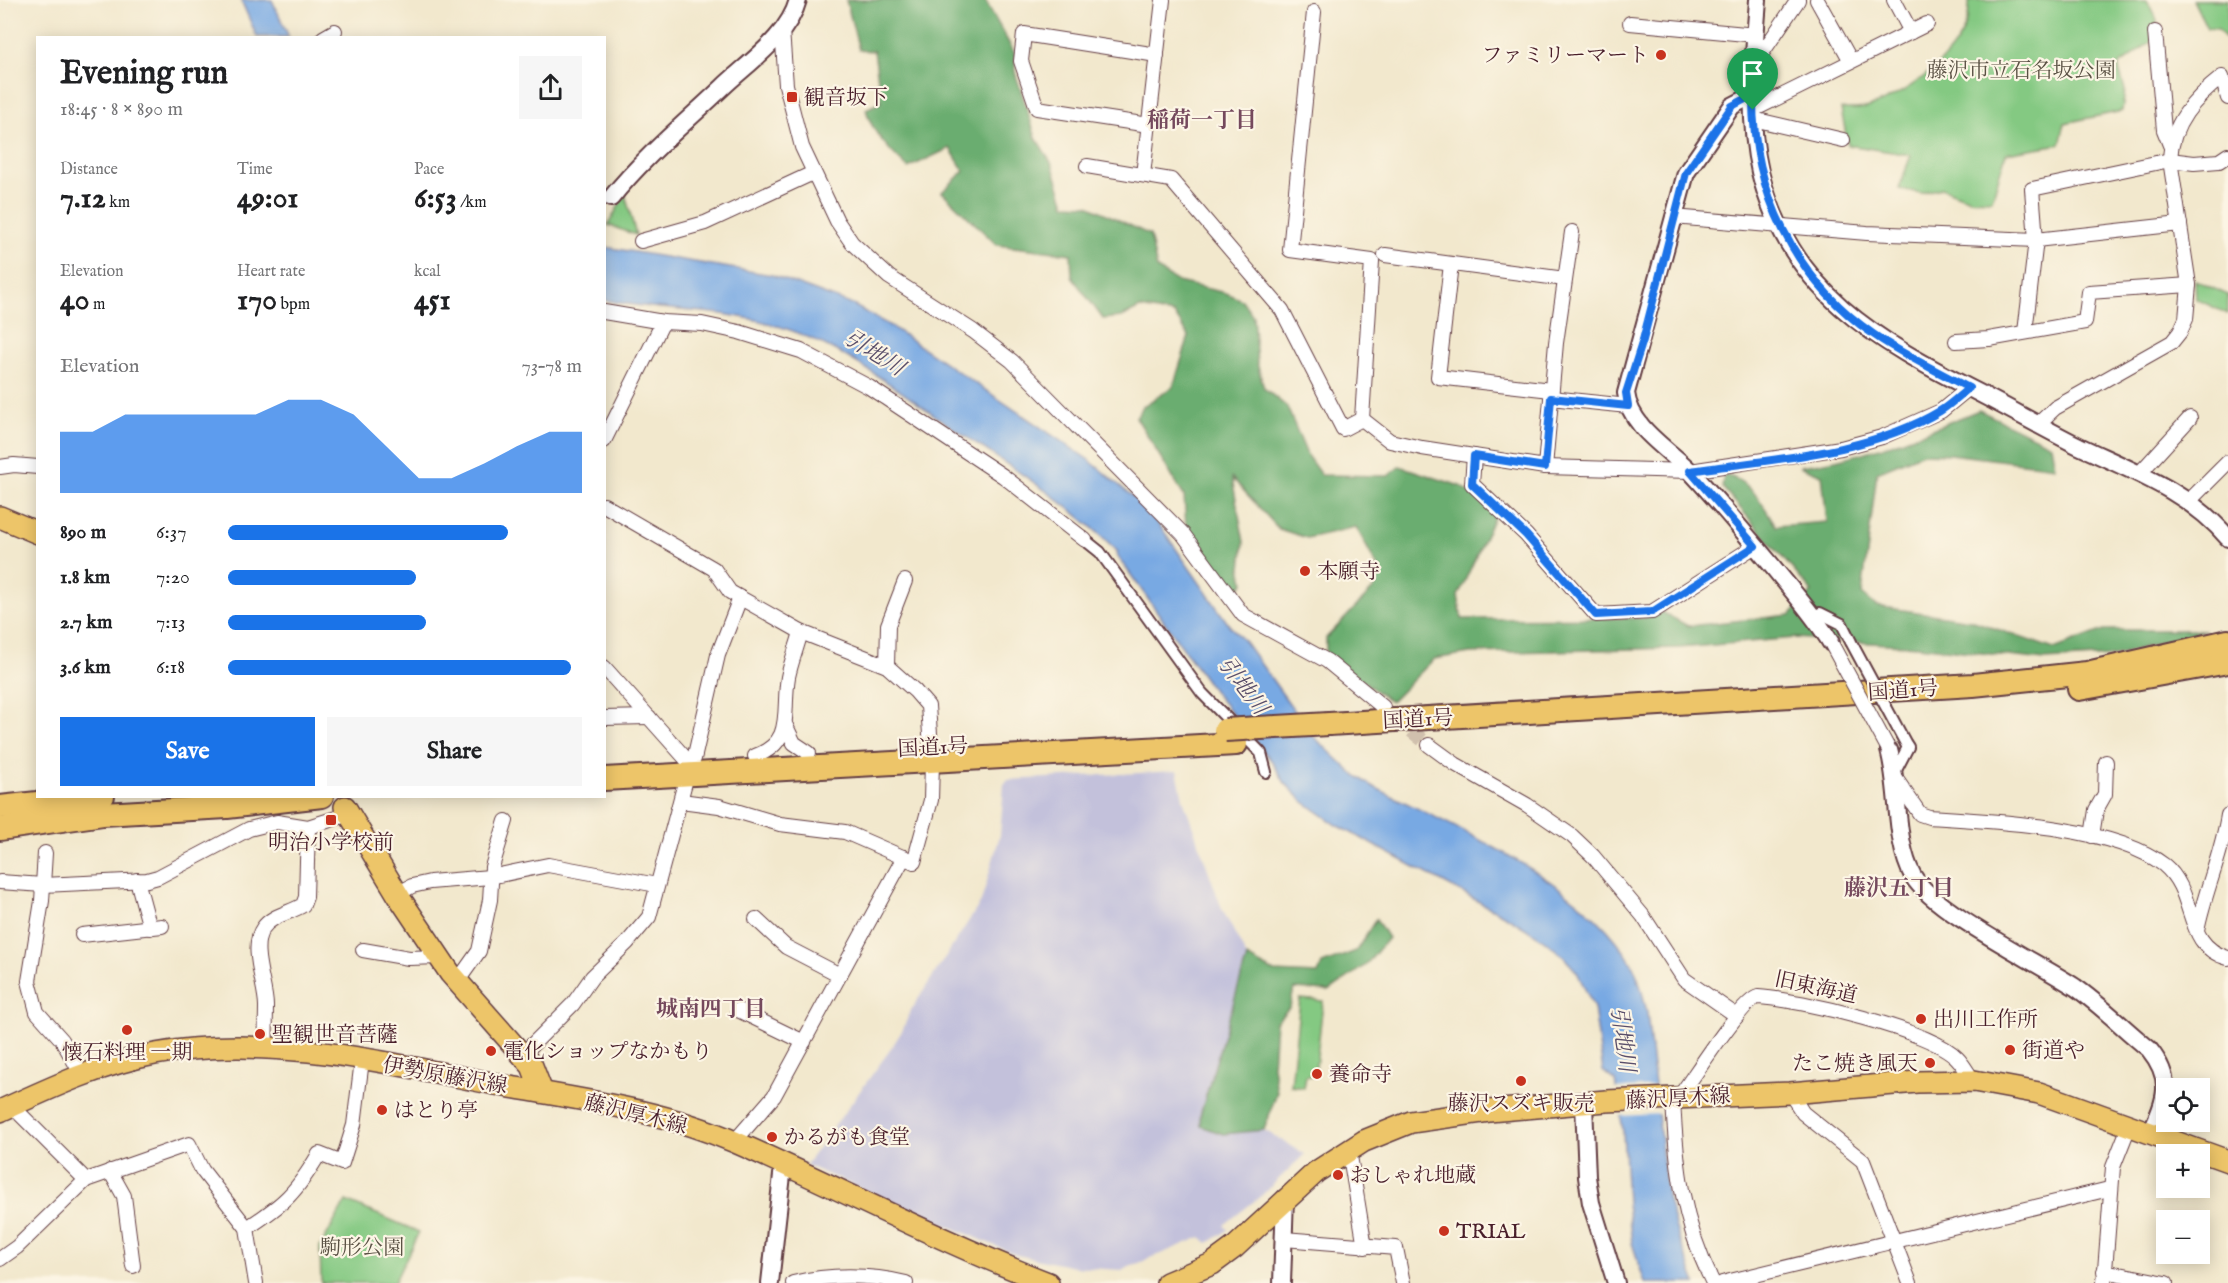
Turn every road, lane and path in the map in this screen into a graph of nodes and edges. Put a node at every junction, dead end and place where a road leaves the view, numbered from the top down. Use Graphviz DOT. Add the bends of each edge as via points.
graph roads {
  1 [pos="798,0"];
  2 [pos="1163,0"];
  3 [pos="1758,0"];
  4 [pos="1798,0"];
  5 [pos="1817,0"];
  6 [pos="1894,0"];
  7 [pos="1314,12"];
  8 [pos="1630,23"];
  9 [pos="1927,24"];
  10 [pos="782,30"];
  11 [pos="1911,32"];
  12 [pos="2155,32"];
  13 [pos="1756,35"];
  14 [pos="1156,55"];
  15 [pos="1851,61"];
  16 [pos="1754,65"];
  17 [pos="2228,98"];
  18 [pos="1753,108"];
  19 [pos="1149,125"];
  20 [pos="1843,140"];
  21 [pos="2170,145"];
  22 [pos="2228,155"];
  23 [pos="2170,160"];
  24 [pos="1087,166"];
  25 [pos="813,173"];
  26 [pos="1143,175"];
  27 [pos="608,203"];
  28 [pos="1673,217"];
  29 [pos="2180,224"];
  30 [pos="1781,226"];
  31 [pos="1572,232"];
  32 [pos="2036,240"];
  33 [pos="641,241"];
  34 [pos="1385,255"];
  35 [pos="1451,264"];
  36 [pos="1565,279"];
  37 [pos="2189,285"];
  38 [pos="606,312"];
  39 [pos="663,322"];
  40 [pos="2025,332"];
  41 [pos="1956,341"];
  42 [pos="1969,388"];
  43 [pos="1551,394"];
  44 [pos="1628,406"];
  45 [pos="2190,418"];
  46 [pos="1362,419"];
  47 [pos="2038,424"];
  48 [pos="606,437"];
  49 [pos="1474,456"];
  50 [pos="2228,462"];
  51 [pos="0,467"];
  52 [pos="36,467"];
  53 [pos="1545,467"];
  54 [pos="1690,471"];
  55 [pos="2139,474"];
  56 [pos="2189,501"];
  57 [pos="606,506"];
  58 [pos="0,518"];
  59 [pos="36,532"];
  60 [pos="2228,538"];
  61 [pos="1085,540"];
  62 [pos="1755,546"];
  63 [pos="905,581"];
  64 [pos="740,598"];
  65 [pos="1820,613"];
  66 [pos="801,632"];
  67 [pos="2228,641"];
  68 [pos="1831,643"];
  69 [pos="2228,662"];
  70 [pos="887,666"];
  71 [pos="606,669"];
  72 [pos="1383,707"];
  73 [pos="649,717"];
  74 [pos="606,718"];
  75 [pos="785,724"];
  76 [pos="1333,731"];
  77 [pos="1429,745"];
  78 [pos="1889,750"];
  79 [pos="809,753"];
  80 [pos="932,755"];
  81 [pos="755,756"];
  82 [pos="2106,762"];
  83 [pos="606,764"];
  84 [pos="689,764"];
  85 [pos="1266,772"];
  86 [pos="1896,775"];
  87 [pos="606,779"];
  88 [pos="84,798"];
  89 [pos="305,798"];
  90 [pos="681,801"];
  91 [pos="0,807"];
  92 [pos="347,811"];
  93 [pos="2228,815"];
  94 [pos="506,821"];
  95 [pos="308,827"];
  96 [pos="0,829"];
  97 [pos="2092,836"];
  98 [pos="45,853"];
  99 [pos="904,857"];
  100 [pos="490,877"];
  101 [pos="137,880"];
  102 [pos="0,882"];
  103 [pos="43,885"];
  104 [pos="657,885"];
  105 [pos="397,894"];
  106 [pos="756,919"];
  107 [pos="82,934"];
  108 [pos="2196,935"];
  109 [pos="363,950"];
  110 [pos="439,957"];
  111 [pos="2228,958"];
  112 [pos="840,975"];
  113 [pos="457,982"];
  114 [pos="738,1010"];
  115 [pos="1737,1016"];
  116 [pos="804,1042"];
  117 [pos="266,1048"];
  118 [pos="521,1056"];
  119 [pos="362,1060"];
  120 [pos="82,1075"];
  121 [pos="1974,1081"];
  122 [pos="542,1092"];
  123 [pos="1790,1093"];
  124 [pos="1672,1098"];
  125 [pos="1584,1104"];
  126 [pos="8,1107"];
  127 [pos="2130,1124"];
  128 [pos="2151,1132"];
  129 [pos="734,1142"];
  130 [pos="1349,1150"];
  131 [pos="2228,1161"];
  132 [pos="783,1166"];
  133 [pos="110,1171"];
  134 [pos="86,1180"];
  135 [pos="2109,1189"];
  136 [pos="1286,1198"];
  137 [pos="247,1228"];
  138 [pos="1284,1239"];
  139 [pos="1893,1241"];
  140 [pos="1365,1247"];
  141 [pos="0,1259"];
  142 [pos="133,1266"];
  143 [pos="2104,1277"];
  144 [pos="256,1283"];
  145 [pos="770,1283"];
  146 [pos="793,1283"];
  147 [pos="906,1283"];
  148 [pos="1048,1283"];
  149 [pos="1167,1283"];
  150 [pos="1282,1283"];
  151 [pos="1403,1283"];
  152 [pos="1616,1283"];
  153 [pos="1713,1283"];
  154 [pos="1722,1283"];
  155 [pos="1910,1283"];
  156 [pos="2166,1283"];
  1 -- 10 [label="street"];
  2 -- 14 [label="street"];
  3 -- 13 [label="street"];
  4 -- 16 [label="street"];
  5 -- 15 [label="street"];
  6 -- 11 [label="street"];
  7 -- 46 [label="street" via="1290,250 1372,261"];
  8 -- 13 [label="street"];
  9 -- 11 [label="street"];
  10 -- 25 [label="street" via="791,112"];
  10 -- 27 [label="street" via="622,184"];
  11 -- 15 [label="street"];
  12 -- 21 [label="street" via="2164,130"];
  13 -- 16 [label="street"];
  14 -- 19 [label="street"];
  14 -- 19 [label="street" via="1024,34 1021,61 1037,108"];
  15 -- 18 [label="street"];
  16 -- 18 [label="street"];
  17 -- 21 [label="street" via="2222,77 2188,108"];
  18 -- 20 [label="street"];
  18 -- 28 [label="street" via="1732,106 1686,173"];
  18 -- 30 [label="street" via="1760,172"];
  19 -- 26 [label="street"];
  21 -- 23 [label="street"];
  22 -- 23 [label="street" via="2219,161"];
  23 -- 29 [label="street"];
  23 -- 32 [label="street" via="2032,189"];
  24 -- 26 [label="street"];
  25 -- 33 [label="street" via="705,223"];
  25 -- 72 [label="street" via="837,221 869,260 1012,361 1183,534 1243,615 1327,662"];
  26 -- 46 [label="street" via="1171,180 1275,301 1343,429"];
  28 -- 30 [label="street"];
  28 -- 44 [label="street" via="1626,393"];
  29 -- 32 [label="street"];
  29 -- 37 [label="street"];
  30 -- 32 [label="street"];
  30 -- 42 [label="street" via="1816,284 1852,319 1894,348"];
  31 -- 36 [label="street"];
  32 -- 40 [label="street"];
  34 -- 35 [label="street"];
  35 -- 36 [label="street"];
  35 -- 43 [label="street" via="1437,377"];
  36 -- 43 [label="street"];
  37 -- 40 [label="street" via="2089,292 2085,322"];
  37 -- 47 [label="street" via="2186,319 2172,342 2055,408"];
  38 -- 39 [label="street"];
  39 -- 48 [label="street"];
  39 -- 61 [label="street" via="702,324 739,332 801,351 837,368 1004,476"];
  40 -- 41 [label="street"];
  42 -- 47 [label="street"];
  42 -- 54 [label="street" via="1941,411 1881,437 1841,448"];
  43 -- 44 [label="street"];
  43 -- 53 [label="street"];
  44 -- 54 [label="street" via="1668,453"];
  45 -- 55 [label="street"];
  46 -- 49 [label="street" via="1389,441"];
  47 -- 55 [label="street"];
  49 -- 53 [label="street"];
  49 -- 62 [label="street" via="1472,484 1512,520 1596,615 1652,612"];
  50 -- 56 [label="street"];
  51 -- 52 [label="street"];
  53 -- 54 [label="street"];
  54 -- 62 [label="street"];
  55 -- 56 [label="street"];
  56 -- 60 [label="street"];
  57 -- 64 [label="street" via="714,569 730,592"];
  58 -- 59 [label="main road"];
  61 -- 85 [label="street" via="1100,552 1202,693 1261,753"];
  62 -- 68 [label="street" via="1815,616"];
  63 -- 70 [label="street" via="888,626"];
  64 -- 66 [label="street"];
  64 -- 84 [label="street" via="718,655"];
  65 -- 86 [label="street, bridge" via="1842,624 1908,747"];
  66 -- 70 [label="street"];
  66 -- 75 [label="street" via="788,677"];
  67 -- 76 [label="highway, 国道1号" via="2087,673 1996,683"];
  68 -- 78 [label="street, bridge"];
  69 -- 76 [label="highway, 国道1号" via="2098,686 1974,700"];
  70 -- 80 [label="street" via="928,706"];
  71 -- 73 [label="street"];
  73 -- 74 [label="street"];
  73 -- 84 [label="street"];
  75 -- 79 [label="street" via="794,743"];
  75 -- 81 [label="street" via="777,744"];
  76 -- 80 [label="highway, 国道1号, bridge"];
  77 -- 115 [label="street" via="1572,836 1642,916 1684,979"];
  78 -- 86 [label="street"];
  79 -- 80 [label="highway, 国道1号"];
  79 -- 81 [label="highway, 国道1号"];
  80 -- 84 [label="highway, 国道1号"];
  80 -- 99 [label="street" via="931,800 917,856 914,862"];
  81 -- 84 [label="highway, 国道1号"];
  82 -- 97 [label="street" via="2104,794 2096,810"];
  83 -- 84 [label="highway, 国道1号"];
  84 -- 87 [label="highway, 国道1号"];
  84 -- 90 [label="street"];
  86 -- 97 [label="street" via="1920,814 1929,817"];
  86 -- 128 [label="street" via="1907,861 1925,892 2077,988 2158,1060 2164,1074 2165,1098"];
  88 -- 91 [label="highway"];
  89 -- 96 [label="highway" via="103,814"];
  90 -- 99 [label="street" via="719,806 780,824 845,832"];
  90 -- 104 [label="street"];
  92 -- 95 [label="street"];
  92 -- 105 [label="main road"];
  93 -- 108 [label="street" via="2222,850 2203,900"];
  94 -- 100 [label="street"];
  95 -- 101 [label="street" via="278,822 249,829 158,877"];
  95 -- 117 [label="street" via="303,905 269,923 259,935"];
  97 -- 108 [label="street" via="2128,844 2165,866 2178,880"];
  98 -- 103 [label="street"];
  99 -- 112 [label="street"];
  100 -- 104 [label="street" via="548,865"];
  100 -- 105 [label="street" via="430,882"];
  100 -- 113 [label="street" via="489,906 479,951"];
  101 -- 103 [label="street"];
  101 -- 107 [label="street" via="156,927"];
  102 -- 103 [label="street"];
  103 -- 120 [label="street" via="29,967 32,996 37,1012 62,1040"];
  104 -- 118 [label="street" via="649,916 592,977 573,1004"];
  105 -- 110 [label="main road"];
  106 -- 112 [label="street" via="799,956"];
  108 -- 111 [label="street" via="2217,955"];
  109 -- 110 [label="street"];
  110 -- 113 [label="main road"];
  112 -- 116 [label="street"];
  113 -- 118 [label="main road"];
  114 -- 116 [label="street"];
  115 -- 121 [label="street, 旧東海道" via="1750,1000 1758,998 1832,1009 1928,1042 1956,1057"];
  115 -- 124 [label="street, 旧東海道"];
  116 -- 129 [label="street" via="774,1096"];
  117 -- 119 [label="main road, 伊勢原藤沢線"];
  117 -- 120 [label="main road, 伊勢原藤沢線" via="225,1047 155,1054"];
  118 -- 122 [label="main road" via="532,1066"];
  119 -- 122 [label="main road, 伊勢原藤沢線"];
  119 -- 137 [label="street" via="354,1125 342,1163 318,1154 301,1185 282,1206"];
  120 -- 126 [label="main road, 伊勢原藤沢線"];
  121 -- 123 [label="main road, 藤沢厚木線"];
  121 -- 127 [label="main road, 藤沢厚木線" via="2039,1092"];
  122 -- 129 [label="main road, 藤沢厚木線" via="619,1105"];
  123 -- 124 [label="main road, 藤沢厚木線"];
  123 -- 139 [label="street" via="1803,1113 1863,1161"];
  124 -- 125 [label="main road, 藤沢厚木線"];
  124 -- 153 [label="street" via="1687,1221"];
  125 -- 130 [label="main road, 藤沢厚木線" via="1411,1122"];
  125 -- 152 [label="street" via="1591,1203"];
  126 -- 134 [label="street" via="19,1113"];
  127 -- 128 [label="main road, 藤沢厚木線"];
  127 -- 135 [label="street"];
  128 -- 131 [label="main road, 藤沢厚木線"];
  129 -- 132 [label="main road, 藤沢厚木線"];
  130 -- 136 [label="main road, 藤沢厚木線"];
  130 -- 140 [label="street"];
  132 -- 145 [label="street"];
  132 -- 148 [label="main road, 藤沢厚木線"];
  133 -- 134 [label="street"];
  133 -- 137 [label="street" via="189,1144 212,1183"];
  133 -- 142 [label="street" via="124,1196"];
  134 -- 141 [label="street" via="17,1248"];
  135 -- 139 [label="street"];
  135 -- 143 [label="street"];
  136 -- 138 [label="street"];
  136 -- 149 [label="main road, 藤沢厚木線" via="1212,1264"];
  137 -- 144 [label="street"];
  138 -- 140 [label="street"];
  138 -- 150 [label="street"];
  139 -- 154 [label="street"];
  139 -- 155 [label="street"];
  140 -- 151 [label="street" via="1396,1248"];
  143 -- 156 [label="street"];
  146 -- 147 [label="street" via="828,1277 870,1277"];
}
